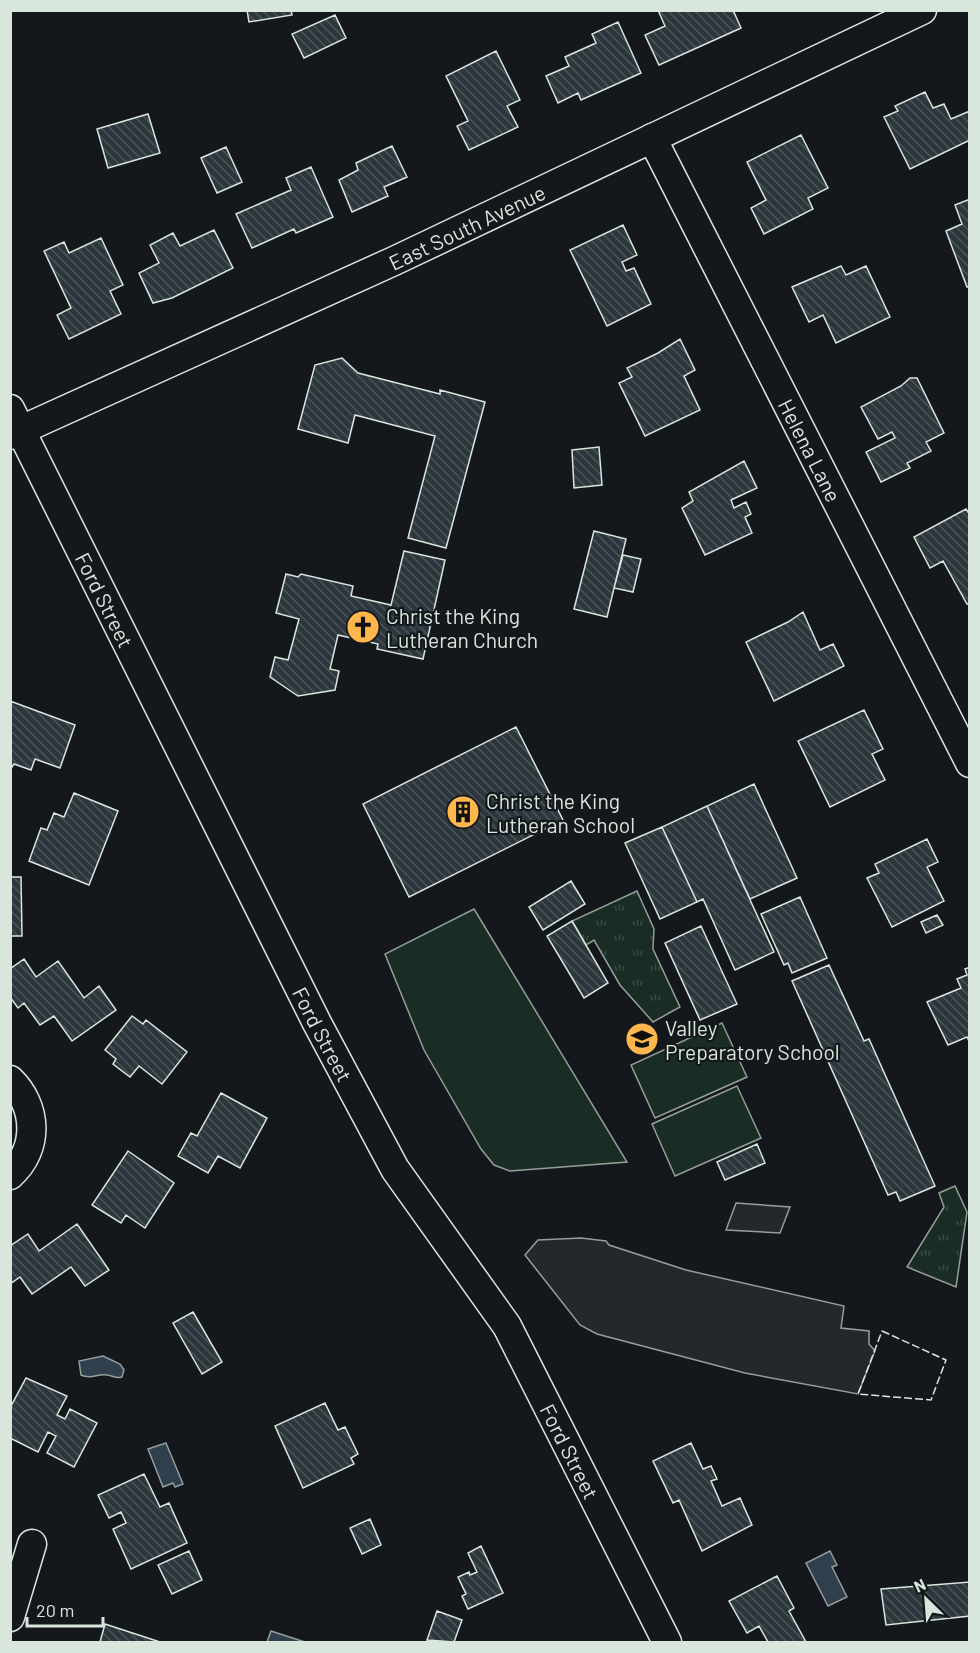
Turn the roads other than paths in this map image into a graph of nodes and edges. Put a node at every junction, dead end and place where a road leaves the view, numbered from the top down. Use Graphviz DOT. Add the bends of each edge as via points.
graph roads {
  1 [pos="922,10"];
  2 [pos="652,138"];
  3 [pos="14,425"];
  4 [pos="969,763"];
  5 [pos="10,1080"];
  6 [pos="10,1175"];
  7 [pos="32,1544"];
  8 [pos="10,1617"];
  9 [pos="667,1642"];
  1 -- 2 [label="street, East South Avenue"];
  2 -- 3 [label="street, East South Avenue" via="403,256"];
  2 -- 4 [label="street, Helena Lane"];
  3 -- 9 [label="street, Ford Street" via="395,1169 507,1326"];
  5 -- 6 [label="street" via="27,1101 32,1131 23,1161"];
  7 -- 8 [label="street"];
}
